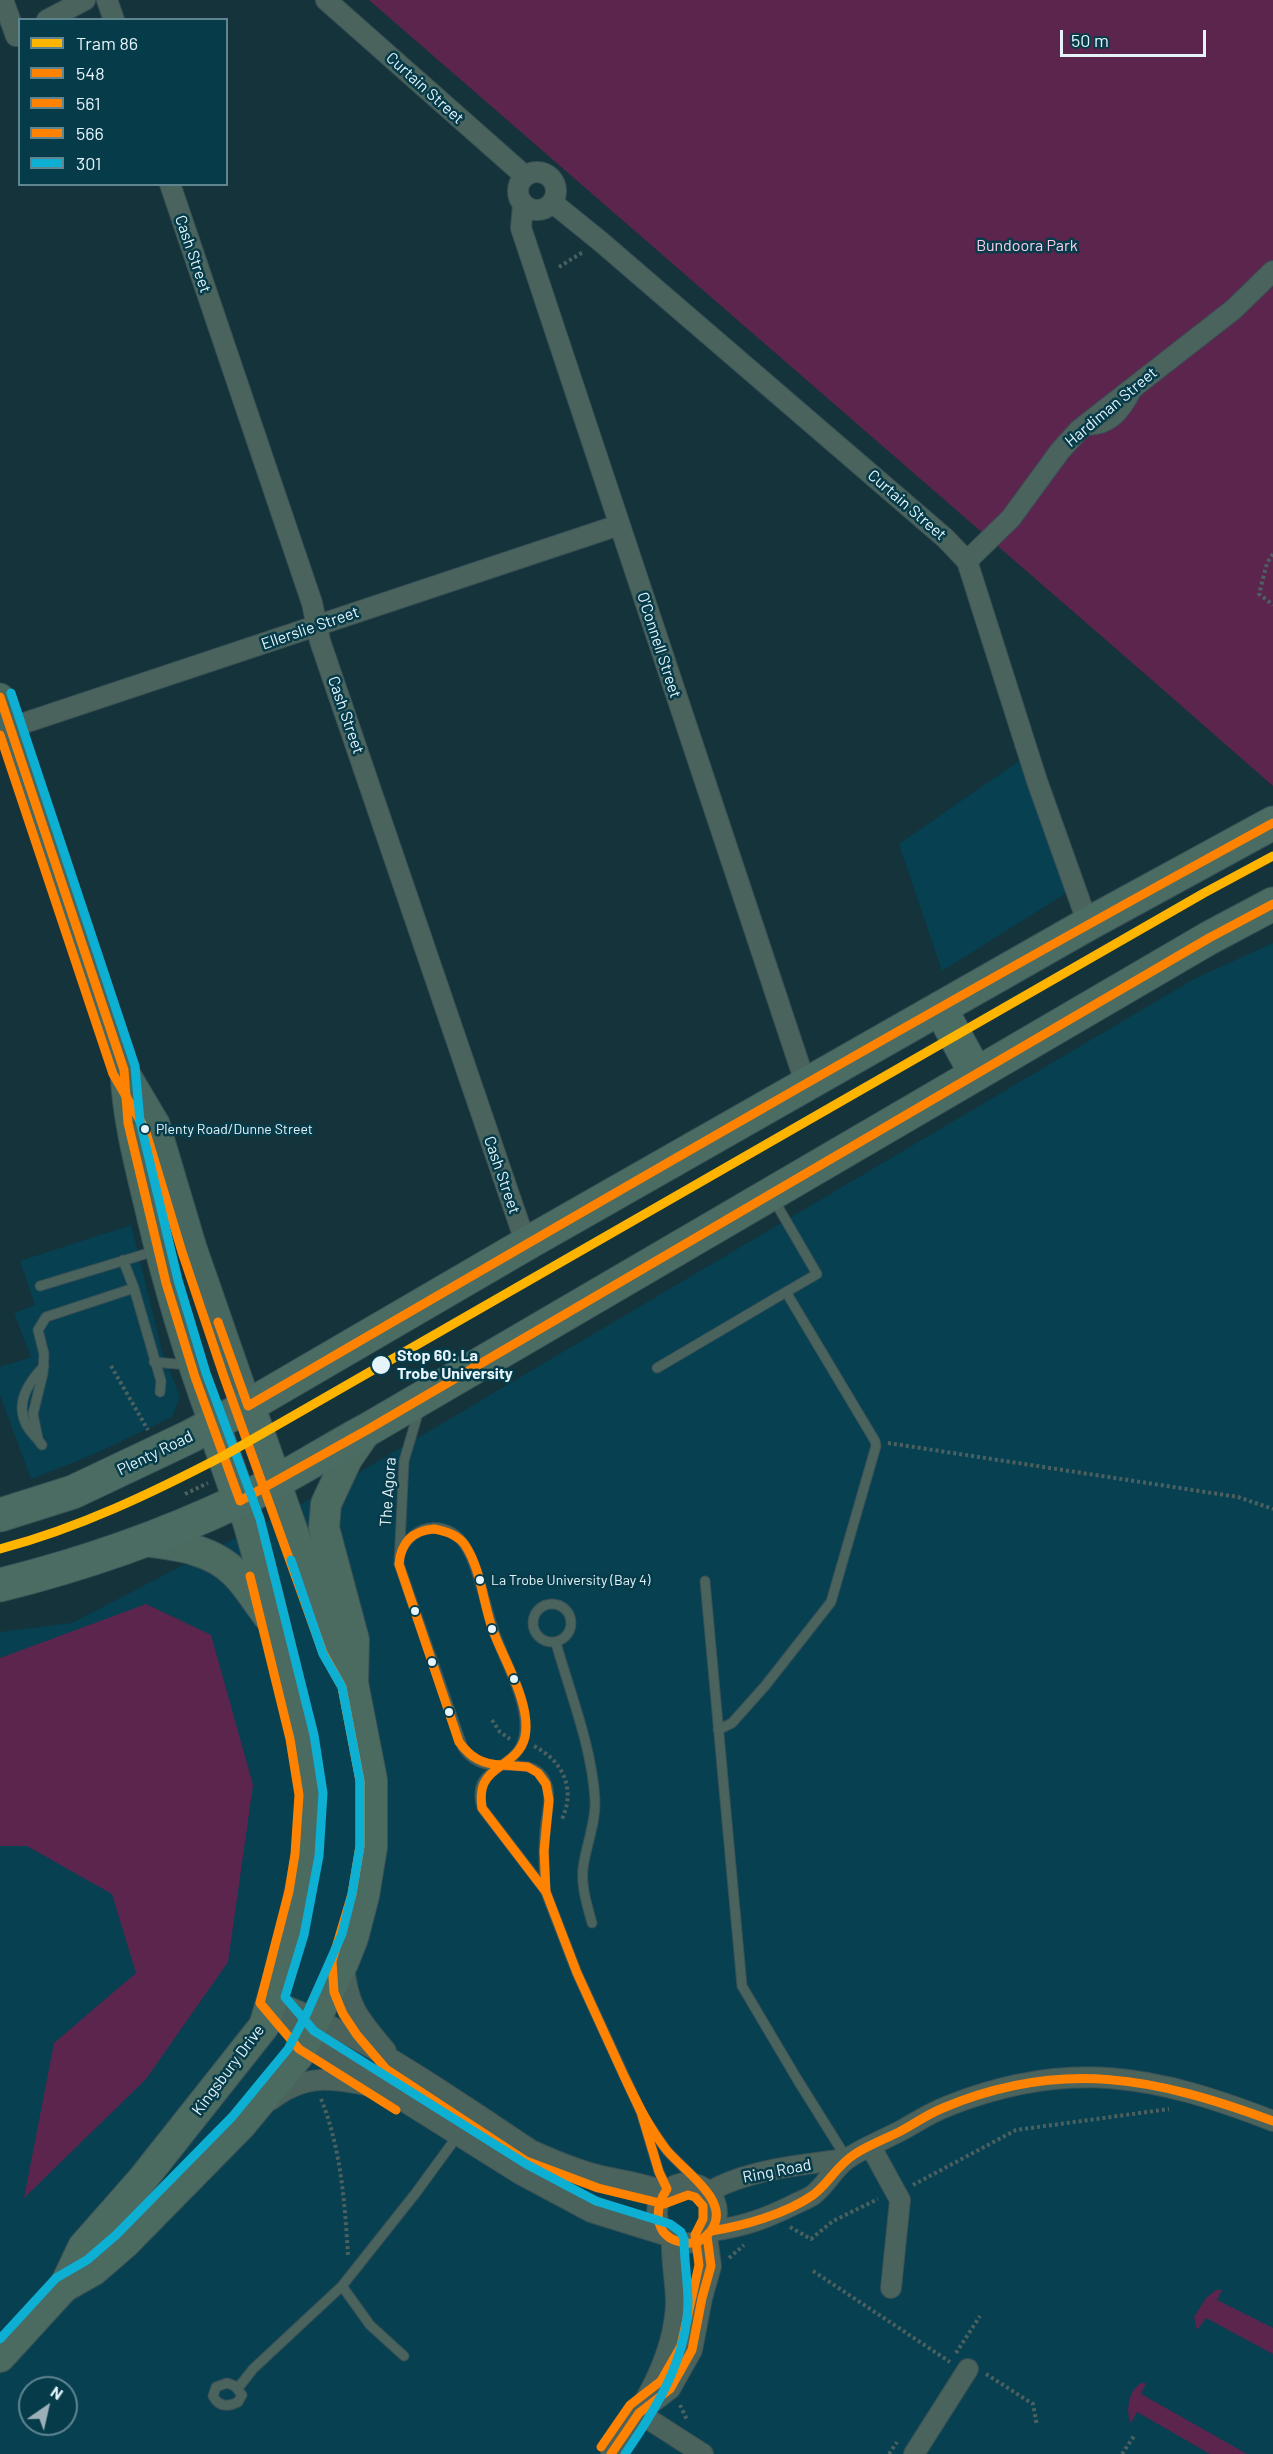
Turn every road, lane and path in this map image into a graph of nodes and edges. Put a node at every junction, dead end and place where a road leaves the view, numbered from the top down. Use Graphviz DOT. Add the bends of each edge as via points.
graph roads {
  1 [pos="3,0"];
  2 [pos="85,0"];
  3 [pos="107,0"];
  4 [pos="326,0"];
  5 [pos="51,18"];
  6 [pos="113,18"];
  7 [pos="12,38"];
  8 [pos="525,176"];
  9 [pos="171,186"];
  10 [pos="553,204"];
  11 [pos="523,205"];
  12 [pos="584,251"];
  13 [pos="559,267"];
  14 [pos="1273,271"];
  15 [pos="619,525"];
  16 [pos="1273,554"];
  17 [pos="967,561"];
  18 [pos="1273,605"];
  19 [pos="317,626"];
  20 [pos="0,697"];
  21 [pos="6,729"];
  22 [pos="1273,823"];
  23 [pos="1273,904"];
  24 [pos="1088,924"];
  25 [pos="940,1008"];
  26 [pos="124,1070"];
  27 [pos="976,1074"];
  28 [pos="806,1084"];
  29 [pos="771,1194"];
  30 [pos="178,1198"];
  31 [pos="157,1243"];
  32 [pos="526,1244"];
  33 [pos="193,1248"];
  34 [pos="123,1260"];
  35 [pos="40,1286"];
  36 [pos="134,1287"];
  37 [pos="786,1292"];
  38 [pos="154,1362"];
  39 [pos="191,1365"];
  40 [pos="111,1366"];
  41 [pos="657,1368"];
  42 [pos="160,1392"];
  43 [pos="423,1396"];
  44 [pos="248,1406"];
  45 [pos="213,1424"];
  46 [pos="367,1430"];
  47 [pos="149,1431"];
  48 [pos="876,1441"];
  49 [pos="40,1442"];
  50 [pos="275,1481"];
  51 [pos="209,1482"];
  52 [pos="185,1494"];
  53 [pos="240,1501"];
  54 [pos="1273,1509"];
  55 [pos="0,1515"];
  56 [pos="143,1541"];
  57 [pos="399,1557"];
  58 [pos="705,1581"];
  59 [pos="0,1585"];
  60 [pos="275,1625"];
  61 [pos="556,1643"];
  62 [pos="353,1683"];
  63 [pos="492,1720"];
  64 [pos="718,1730"];
  65 [pos="523,1743"];
  66 [pos="501,1765"];
  67 [pos="558,1826"];
  68 [pos="545,1890"];
  69 [pos="592,1923"];
  70 [pos="344,1961"];
  71 [pos="272,2000"];
  72 [pos="312,2029"];
  73 [pos="394,2060"];
  74 [pos="317,2081"];
  75 [pos="385,2089"];
  76 [pos="475,2112"];
  77 [pos="641,2112"];
  78 [pos="1273,2121"];
  79 [pos="241,2125"];
  80 [pos="458,2136"];
  81 [pos="871,2146"];
  82 [pos="847,2159"];
  83 [pos="666,2190"];
  84 [pos="707,2190"];
  85 [pos="709,2233"];
  86 [pos="669,2237"];
  87 [pos="813,2271"];
  88 [pos="342,2286"];
  89 [pos="64,2287"];
  90 [pos="891,2288"];
  91 [pos="671,2341"];
  92 [pos="692,2350"];
  93 [pos="404,2356"];
  94 [pos="0,2357"];
  95 [pos="964,2364"];
  96 [pos="238,2388"];
  97 [pos="639,2413"];
  98 [pos="1037,2426"];
  99 [pos="1134,2436"];
  100 [pos="611,2454"];
  101 [pos="703,2454"];
  102 [pos="914,2454"];
  103 [pos="1122,2454"];
  1 -- 7 [label="street"];
  2 -- 5 [label="street"];
  3 -- 6 [label="street"];
  4 -- 8 [label="street, Curtain Street"];
  8 -- 10 [label="street" via="538,172 551,177 557,190"];
  8 -- 11 [label="street" via="518,190"];
  9 -- 19 [label="street, Cash Street"];
  10 -- 11 [label="street" via="538,211"];
  10 -- 17 [label="street, Curtain Street" via="945,538"];
  11 -- 15 [label="street, O'Connell Street" via="521,228"];
  12 -- 13 [label="path"];
  14 -- 17 [label="street, Hardiman Street" via="1234,309 1079,430 1011,518"];
  15 -- 19 [label="street, Ellerslie Street"];
  15 -- 28 [label="street, O'Connell Street"];
  16 -- 18 [label="path" via="1259,594"];
  17 -- 24 [label="street, Curtain Street" via="1037,781"];
  19 -- 21 [label="street, Ellerslie Street"];
  19 -- 32 [label="street, Cash Street"];
  20 -- 21 [label="main road"];
  21 -- 26 [label="main road"];
  22 -- 24 [label="highway, Plenty Road"];
  23 -- 27 [label="highway"];
  24 -- 25 [label="highway, Plenty Road"];
  25 -- 27 [label="highway"];
  25 -- 28 [label="highway, Plenty Road"];
  26 -- 30 [label="main road" via="156,1124"];
  26 -- 31 [label="main road" via="128,1123"];
  27 -- 29 [label="highway"];
  28 -- 32 [label="highway, Plenty Road"];
  29 -- 37 [label="lane" via="817,1274"];
  29 -- 43 [label="highway"];
  30 -- 31 [label="main road"];
  30 -- 33 [label="main road"];
  31 -- 34 [label="lane"];
  31 -- 39 [label="main road"];
  32 -- 44 [label="highway, Plenty Road"];
  33 -- 39 [label="main road" via="186,1286 203,1356 200,1365"];
  33 -- 44 [label="main road"];
  34 -- 35 [label="lane"];
  34 -- 36 [label="lane"];
  36 -- 38 [label="lane"];
  36 -- 49 [label="lane" via="46,1317 38,1335 44,1366 27,1385 22,1401 27,1425"];
  37 -- 41 [label="lane"];
  37 -- 48 [label="lane"];
  38 -- 39 [label="lane"];
  38 -- 42 [label="lane" via="161,1381"];
  39 -- 45 [label="main road"];
  40 -- 47 [label="path"];
  43 -- 46 [label="highway"];
  43 -- 57 [label="lane, The Agora" via="404,1461"];
  44 -- 45 [label="highway, Plenty Road"];
  44 -- 50 [label="highway"];
  45 -- 53 [label="highway"];
  45 -- 55 [label="highway, Plenty Road" via="73,1492"];
  46 -- 50 [label="highway"];
  46 -- 62 [label="main road" via="335,1482 326,1504 324,1528 354,1640"];
  48 -- 54 [label="path" via="1238,1497"];
  48 -- 64 [label="lane" via="831,1602 746,1708 732,1723"];
  50 -- 53 [label="highway"];
  50 -- 62 [label="main road, Kingsbury Drive" via="334,1649"];
  51 -- 52 [label="path"];
  53 -- 56 [label="highway"];
  53 -- 60 [label="main road, Kingsbury Drive"];
  56 -- 59 [label="highway" via="46,1574"];
  56 -- 60 [label="main road" via="176,1545 223,1563 237,1574"];
  57 -- 65 [label="lane, The Agora" via="410,1539 429,1528 449,1531 465,1545 521,1702"];
  57 -- 66 [label="lane, The Agora" via="459,1742 479,1762"];
  58 -- 64 [label="lane"];
  60 -- 71 [label="main road, Kingsbury Drive" via="302,1737 310,1794 308,1855 301,1894"];
  61 -- 61 [label="lane" via="542,1640 532,1624 536,1611 548,1604 565,1609 571,1620 566,1637"];
  61 -- 69 [label="lane" via="591,1765 594,1815 583,1877"];
  62 -- 70 [label="main road, Kingsbury Drive" via="372,1780 372,1838 364,1896"];
  63 -- 65 [label="path" via="506,1737"];
  64 -- 82 [label="lane" via="742,1986"];
  65 -- 66 [label="lane" via="516,1755"];
  65 -- 67 [label="path" via="551,1756 561,1768 567,1783 567,1809"];
  66 -- 68 [label="lane" via="482,1783 482,1808"];
  66 -- 68 [label="lane, The Agora" via="532,1769 547,1786"];
  68 -- 77 [label="lane" via="577,1973"];
  70 -- 72 [label="main road, Kingsbury Drive"];
  70 -- 73 [label="street" via="346,1989 354,2008"];
  71 -- 72 [label="street"];
  71 -- 89 [label="main road, Kingsbury Drive" via="264,2026 253,2042 83,2247"];
  72 -- 73 [label="street"];
  72 -- 75 [label="street"];
  72 -- 79 [label="main road, Kingsbury Drive" via="298,2056"];
  73 -- 76 [label="street"];
  74 -- 75 [label="street" via="335,2078"];
  74 -- 79 [label="street" via="288,2087"];
  74 -- 88 [label="path" via="332,2130 345,2213 348,2261"];
  75 -- 80 [label="street"];
  76 -- 80 [label="lane"];
  76 -- 83 [label="street" via="531,2150 553,2160 600,2176"];
  77 -- 83 [label="lane"];
  77 -- 84 [label="lane" via="667,2151"];
  78 -- 81 [label="street, Ring Road" via="1185,2090 1115,2078 1073,2076 997,2089 945,2106"];
  79 -- 89 [label="main road, Kingsbury Drive" via="124,2244 94,2270"];
  80 -- 86 [label="street" via="591,2212"];
  80 -- 88 [label="lane"];
  81 -- 82 [label="street, Ring Road"];
  81 -- 90 [label="street" via="900,2200"];
  82 -- 84 [label="street, Ring Road" via="739,2178"];
  82 -- 85 [label="street, Ring Road" via="813,2195 742,2227"];
  83 -- 84 [label="street" via="686,2182"];
  83 -- 86 [label="street" via="656,2213 659,2225"];
  84 -- 85 [label="street" via="714,2199 717,2215"];
  85 -- 86 [label="street" via="687,2244"];
  85 -- 92 [label="street" via="711,2266"];
  86 -- 91 [label="street" via="676,2305"];
  87 -- 95 [label="path"];
  88 -- 93 [label="lane" via="370,2325"];
  88 -- 96 [label="lane" via="253,2369"];
  89 -- 94 [label="main road, Kingsbury Drive"];
  91 -- 92 [label="street"];
  91 -- 97 [label="street"];
  92 -- 97 [label="street" via="670,2389"];
  95 -- 98 [label="path" via="1033,2404"];
  95 -- 102 [label="street"];
  97 -- 100 [label="street"];
  97 -- 101 [label="street"];
  99 -- 103 [label="path"];
}
